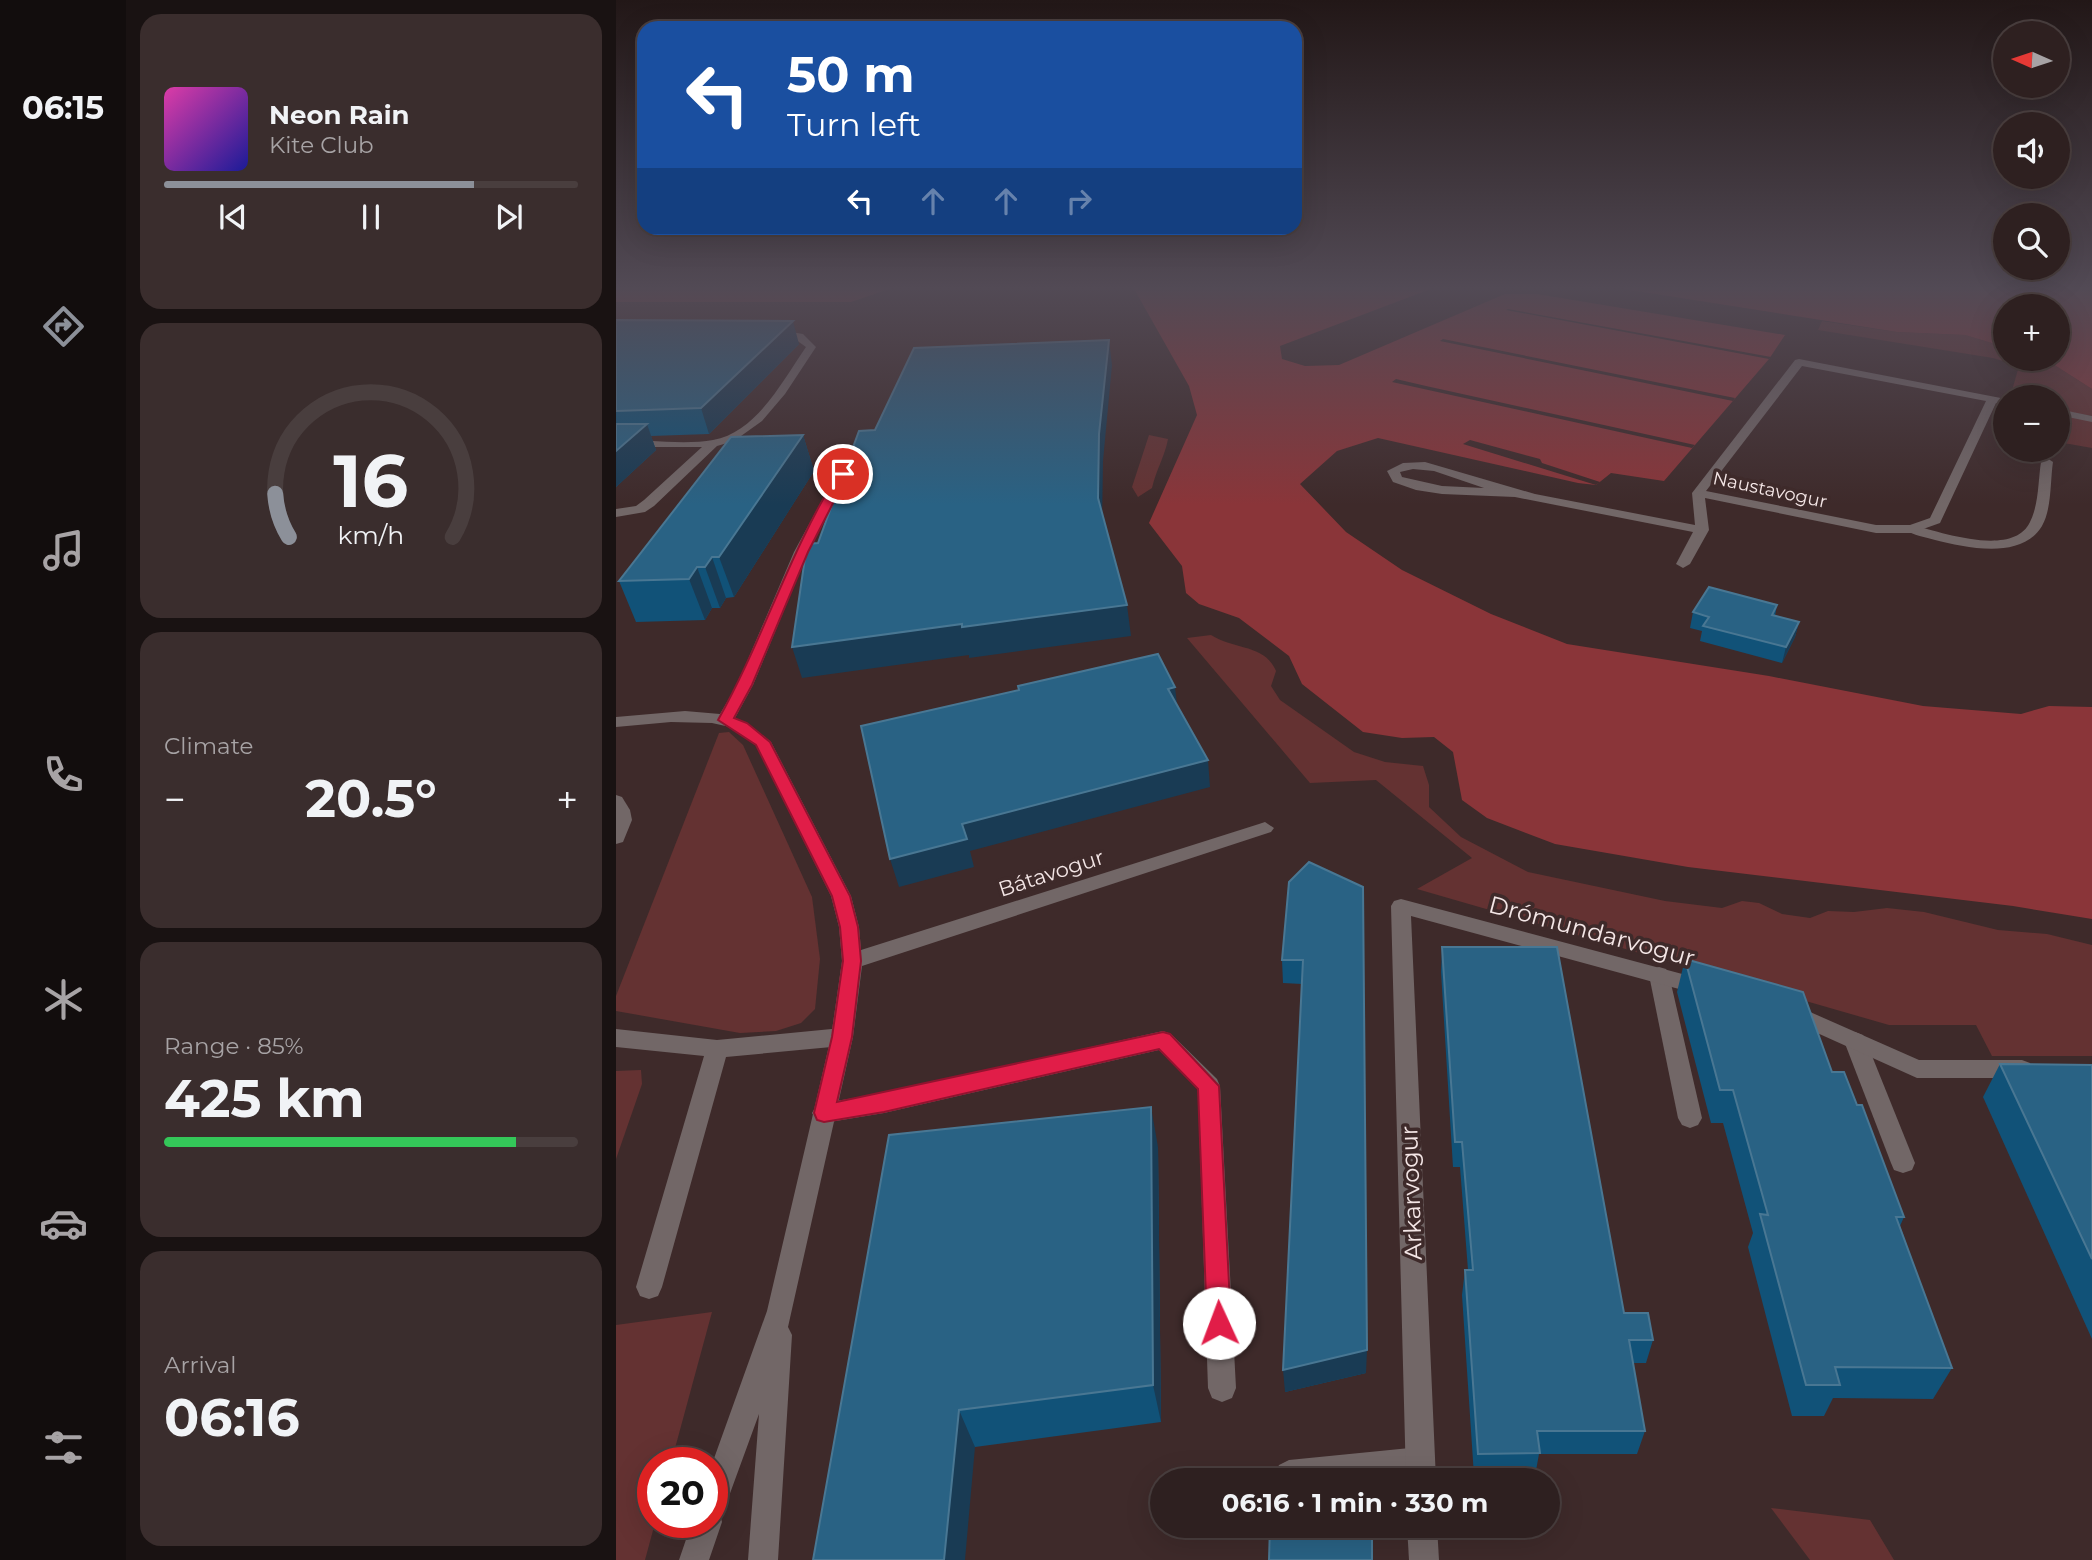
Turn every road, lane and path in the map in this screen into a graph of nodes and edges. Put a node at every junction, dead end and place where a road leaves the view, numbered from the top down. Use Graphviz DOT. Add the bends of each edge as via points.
graph roads {
  1 [pos="802,360"];
  2 [pos="1993,399"];
  3 [pos="1993,411"];
  4 [pos="2070,414"];
  5 [pos="2092,419"];
  6 [pos="860,441"];
  7 [pos="616,443"];
  8 [pos="713,444"];
  9 [pos="2047,462"];
  10 [pos="1698,493"];
  11 [pos="1514,494"];
  12 [pos="616,513"];
  13 [pos="1912,529"];
  14 [pos="1702,530"];
  15 [pos="1682,564"];
  16 [pos="725,720"];
  17 [pos="616,722"];
  18 [pos="616,801"];
  19 [pos="1265,828"];
  20 [pos="616,838"];
  21 [pos="1401,906"];
  22 [pos="852,961"];
  23 [pos="1659,975"];
  24 [pos="1725,994"];
  25 [pos="1778,1008"];
  26 [pos="842,1037"];
  27 [pos="616,1038"];
  28 [pos="1855,1041"];
  29 [pos="717,1049"];
  30 [pos="2040,1069"];
  31 [pos="824,1113"];
  32 [pos="1690,1118"];
  33 [pos="1903,1163"];
  34 [pos="649,1287"];
  35 [pos="780,1311"];
  36 [pos="1222,1388"];
  37 [pos="728,1461"];
  38 [pos="1420,1468"];
  39 [pos="702,1538"];
  40 [pos="1423,1538"];
  41 [pos="694,1560"];
  42 [pos="763,1560"];
  43 [pos="1424,1560"];
  1 -- 8 [label="street" via="756,422 735,438"];
  2 -- 10 [label="street, Naustavogur" via="1799,362"];
  3 -- 13 [label="street, Naustavogur" via="1935,520"];
  4 -- 5 [label="street"];
  6 -- 16 [label="street" via="801,552 745,685"];
  7 -- 8 [label="street"];
  8 -- 12 [label="street" via="649,503"];
  9 -- 13 [label="street" via="2036,524 2028,535 1977,544 1943,540"];
  10 -- 13 [label="street, Naustavogur" via="1877,529"];
  10 -- 14 [label="street"];
  11 -- 11 [label="street" via="1420,466 1393,471 1397,479 1429,489"];
  11 -- 14 [label="street"];
  14 -- 15 [label="street"];
  16 -- 17 [label="street" via="683,717"];
  16 -- 22 [label="street" via="763,742 841,896"];
  18 -- 20 [label="street" via="624,818"];
  19 -- 22 [label="street, Bátavogur"];
  21 -- 23 [label="street, Drómundarvogur"];
  21 -- 38 [label="street, Arkarvogur"];
  22 -- 26 [label="street"];
  23 -- 24 [label="street, Drómundarvogur"];
  23 -- 32 [label="street"];
  25 -- 28 [label="street"];
  26 -- 29 [label="street"];
  26 -- 31 [label="street"];
  27 -- 29 [label="street"];
  28 -- 30 [label="street" via="1917,1069"];
  28 -- 33 [label="street"];
  29 -- 34 [label="street"];
  31 -- 35 [label="street"];
  31 -- 36 [label="street" via="1163,1040 1209,1086"];
  35 -- 37 [label="street"];
  35 -- 42 [label="street"];
  39 -- 41 [label="street"];
  40 -- 43 [label="street"];
}
